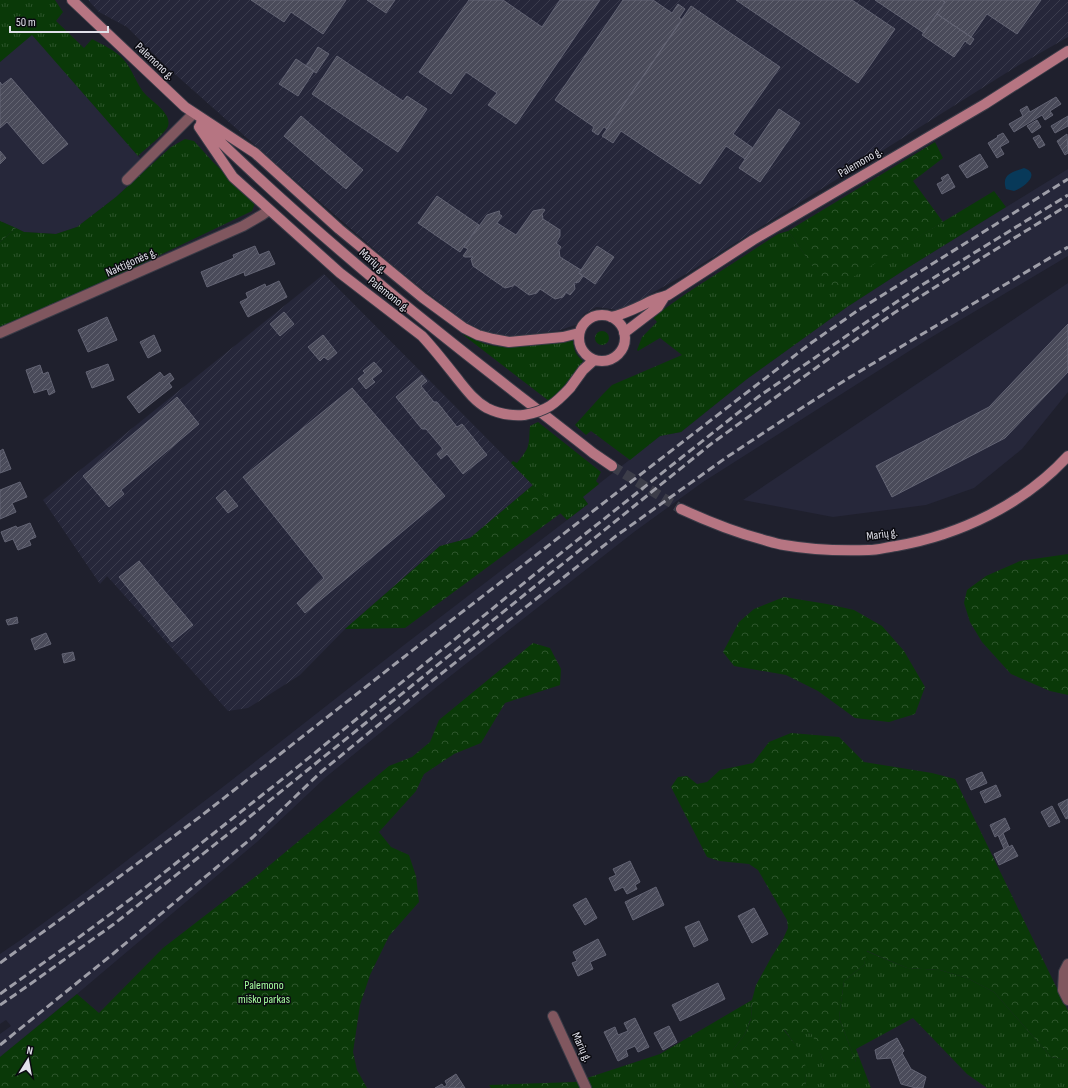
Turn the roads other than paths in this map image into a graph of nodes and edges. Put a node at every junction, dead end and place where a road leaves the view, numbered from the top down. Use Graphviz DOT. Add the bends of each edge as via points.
graph roads {
  1 [pos="72,0"];
  2 [pos="1068,51"];
  3 [pos="185,107"];
  4 [pos="191,116"];
  5 [pos="127,180"];
  6 [pos="269,210"];
  7 [pos="665,296"];
  8 [pos="611,317"];
  9 [pos="580,333"];
  10 [pos="624,333"];
  11 [pos="0,334"];
  12 [pos="594,360"];
  13 [pos="1068,456"];
  14 [pos="612,466"];
  15 [pos="681,509"];
  16 [pos="1068,964"];
  17 [pos="1068,1000"];
  18 [pos="553,1016"];
  19 [pos="586,1088"];
  1 -- 3 [label="street, Palemono g."];
  2 -- 7 [label="street, Palemono g." via="753,240"];
  3 -- 4 [label="street, Palemono g."];
  3 -- 9 [label="street, Palemono g." via="255,153 339,229 464,328 493,340 509,342"];
  3 -- 14 [label="street, Marių g." via="306,221 381,285 449,341"];
  4 -- 5 [label="street"];
  4 -- 6 [label="street, Palemono g." via="233,177"];
  6 -- 11 [label="street, Naktigonės g." via="243,226"];
  6 -- 12 [label="street, Palemono g., bridge" via="340,273 422,336 471,395 486,407 516,415 536,413 548,408 570,388"];
  7 -- 8 [label="street, Palemono g."];
  7 -- 10 [label="street, Palemono g." via="658,307"];
  8 -- 9 [label="street, Palemono g." via="595,316 583,325"];
  8 -- 10 [label="street" via="622,326"];
  9 -- 12 [label="street" via="582,349"];
  10 -- 12 [label="street" via="625,341 617,355 610,360"];
  13 -- 15 [label="street, Marių g." via="1031,489 997,511 958,530 918,542 870,550 825,550 783,545 744,535"];
  16 -- 17 [label="street" via="1064,972 1063,990"];
  18 -- 19 [label="street, Marių g."];
}
